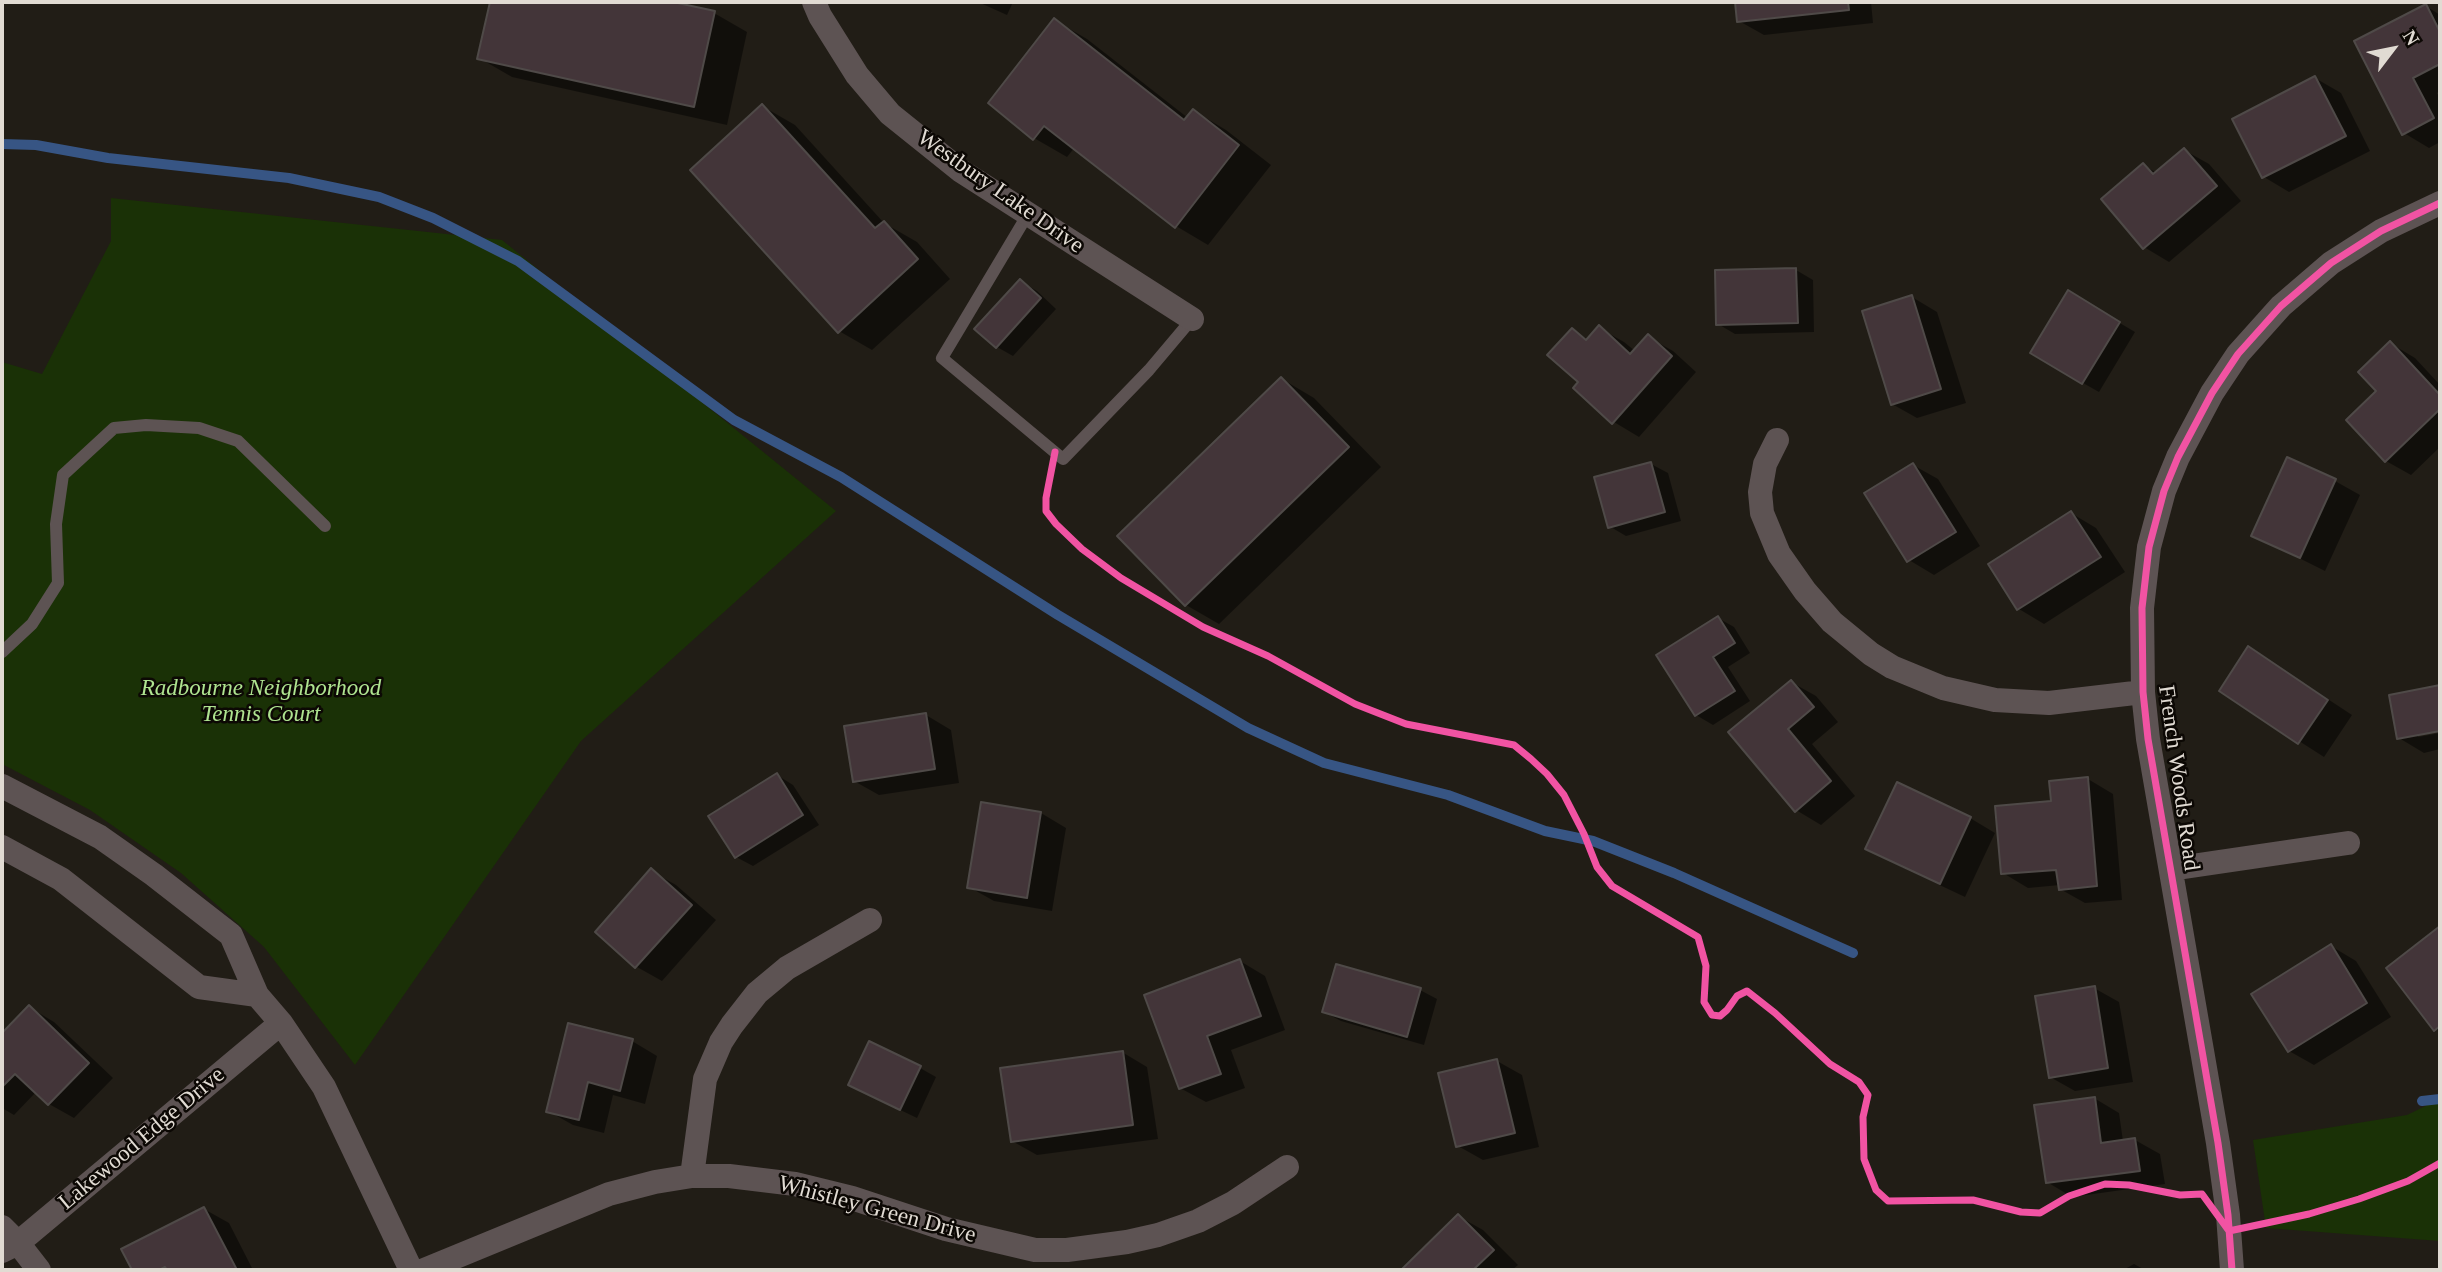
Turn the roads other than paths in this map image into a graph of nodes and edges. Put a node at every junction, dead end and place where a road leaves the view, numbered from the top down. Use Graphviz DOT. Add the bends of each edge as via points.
graph roads {
  1 [pos="814,2"];
  2 [pos="2440,203"];
  3 [pos="1028,214"];
  4 [pos="1192,319"];
  5 [pos="1777,440"];
  6 [pos="325,526"];
  7 [pos="2,652"];
  8 [pos="2143,692"];
  9 [pos="2,786"];
  10 [pos="2348,843"];
  11 [pos="2,847"];
  12 [pos="2171,869"];
  13 [pos="870,920"];
  14 [pos="257,995"];
  15 [pos="281,1023"];
  16 [pos="1287,1167"];
  17 [pos="692,1176"];
  18 [pos="7,1241"];
  19 [pos="1033,1260"];
  20 [pos="39,1270"];
  21 [pos="411,1270"];
  22 [pos="424,1270"];
  23 [pos="2232,1270"];
  1 -- 3 [label="street, Westbury Lake Drive" via="858,75 890,114 961,171"];
  2 -- 8 [label="street, French Woods Road" via="2381,231 2331,263 2281,306 2238,354 2212,393 2178,457 2150,547 2142,608"];
  3 -- 4 [label="street, Westbury Lake Drive"];
  3 -- 4 [label="lane" via="943,358 1063,459"];
  5 -- 8 [label="street" via="1765,464 1760,492 1762,513 1779,554 1832,622 1871,654 1942,688 1995,700 2049,702"];
  6 -- 7 [label="lane" via="237,441 199,428 114,428 63,475 56,524 58,583 32,624"];
  8 -- 12 [label="street, French Woods Road"];
  9 -- 14 [label="street" via="100,837 201,910 231,935"];
  10 -- 12 [label="street"];
  11 -- 14 [label="street" via="61,879 199,987"];
  12 -- 23 [label="street, French Woods Road" via="2218,1143"];
  13 -- 17 [label="street" via="787,968 757,993 732,1024 705,1079"];
  14 -- 15 [label="street"];
  15 -- 18 [label="street, Lakewood Edge Drive"];
  15 -- 21 [label="street" via="324,1087"];
  16 -- 19 [label="street, Whistley Green Drive" via="1198,1221 1158,1235"];
  17 -- 19 [label="street, Whistley Green Drive" via="795,1184 852,1198"];
  17 -- 22 [label="street, Whistley Green Drive" via="609,1194"];
  18 -- 20 [label="street"];
}
